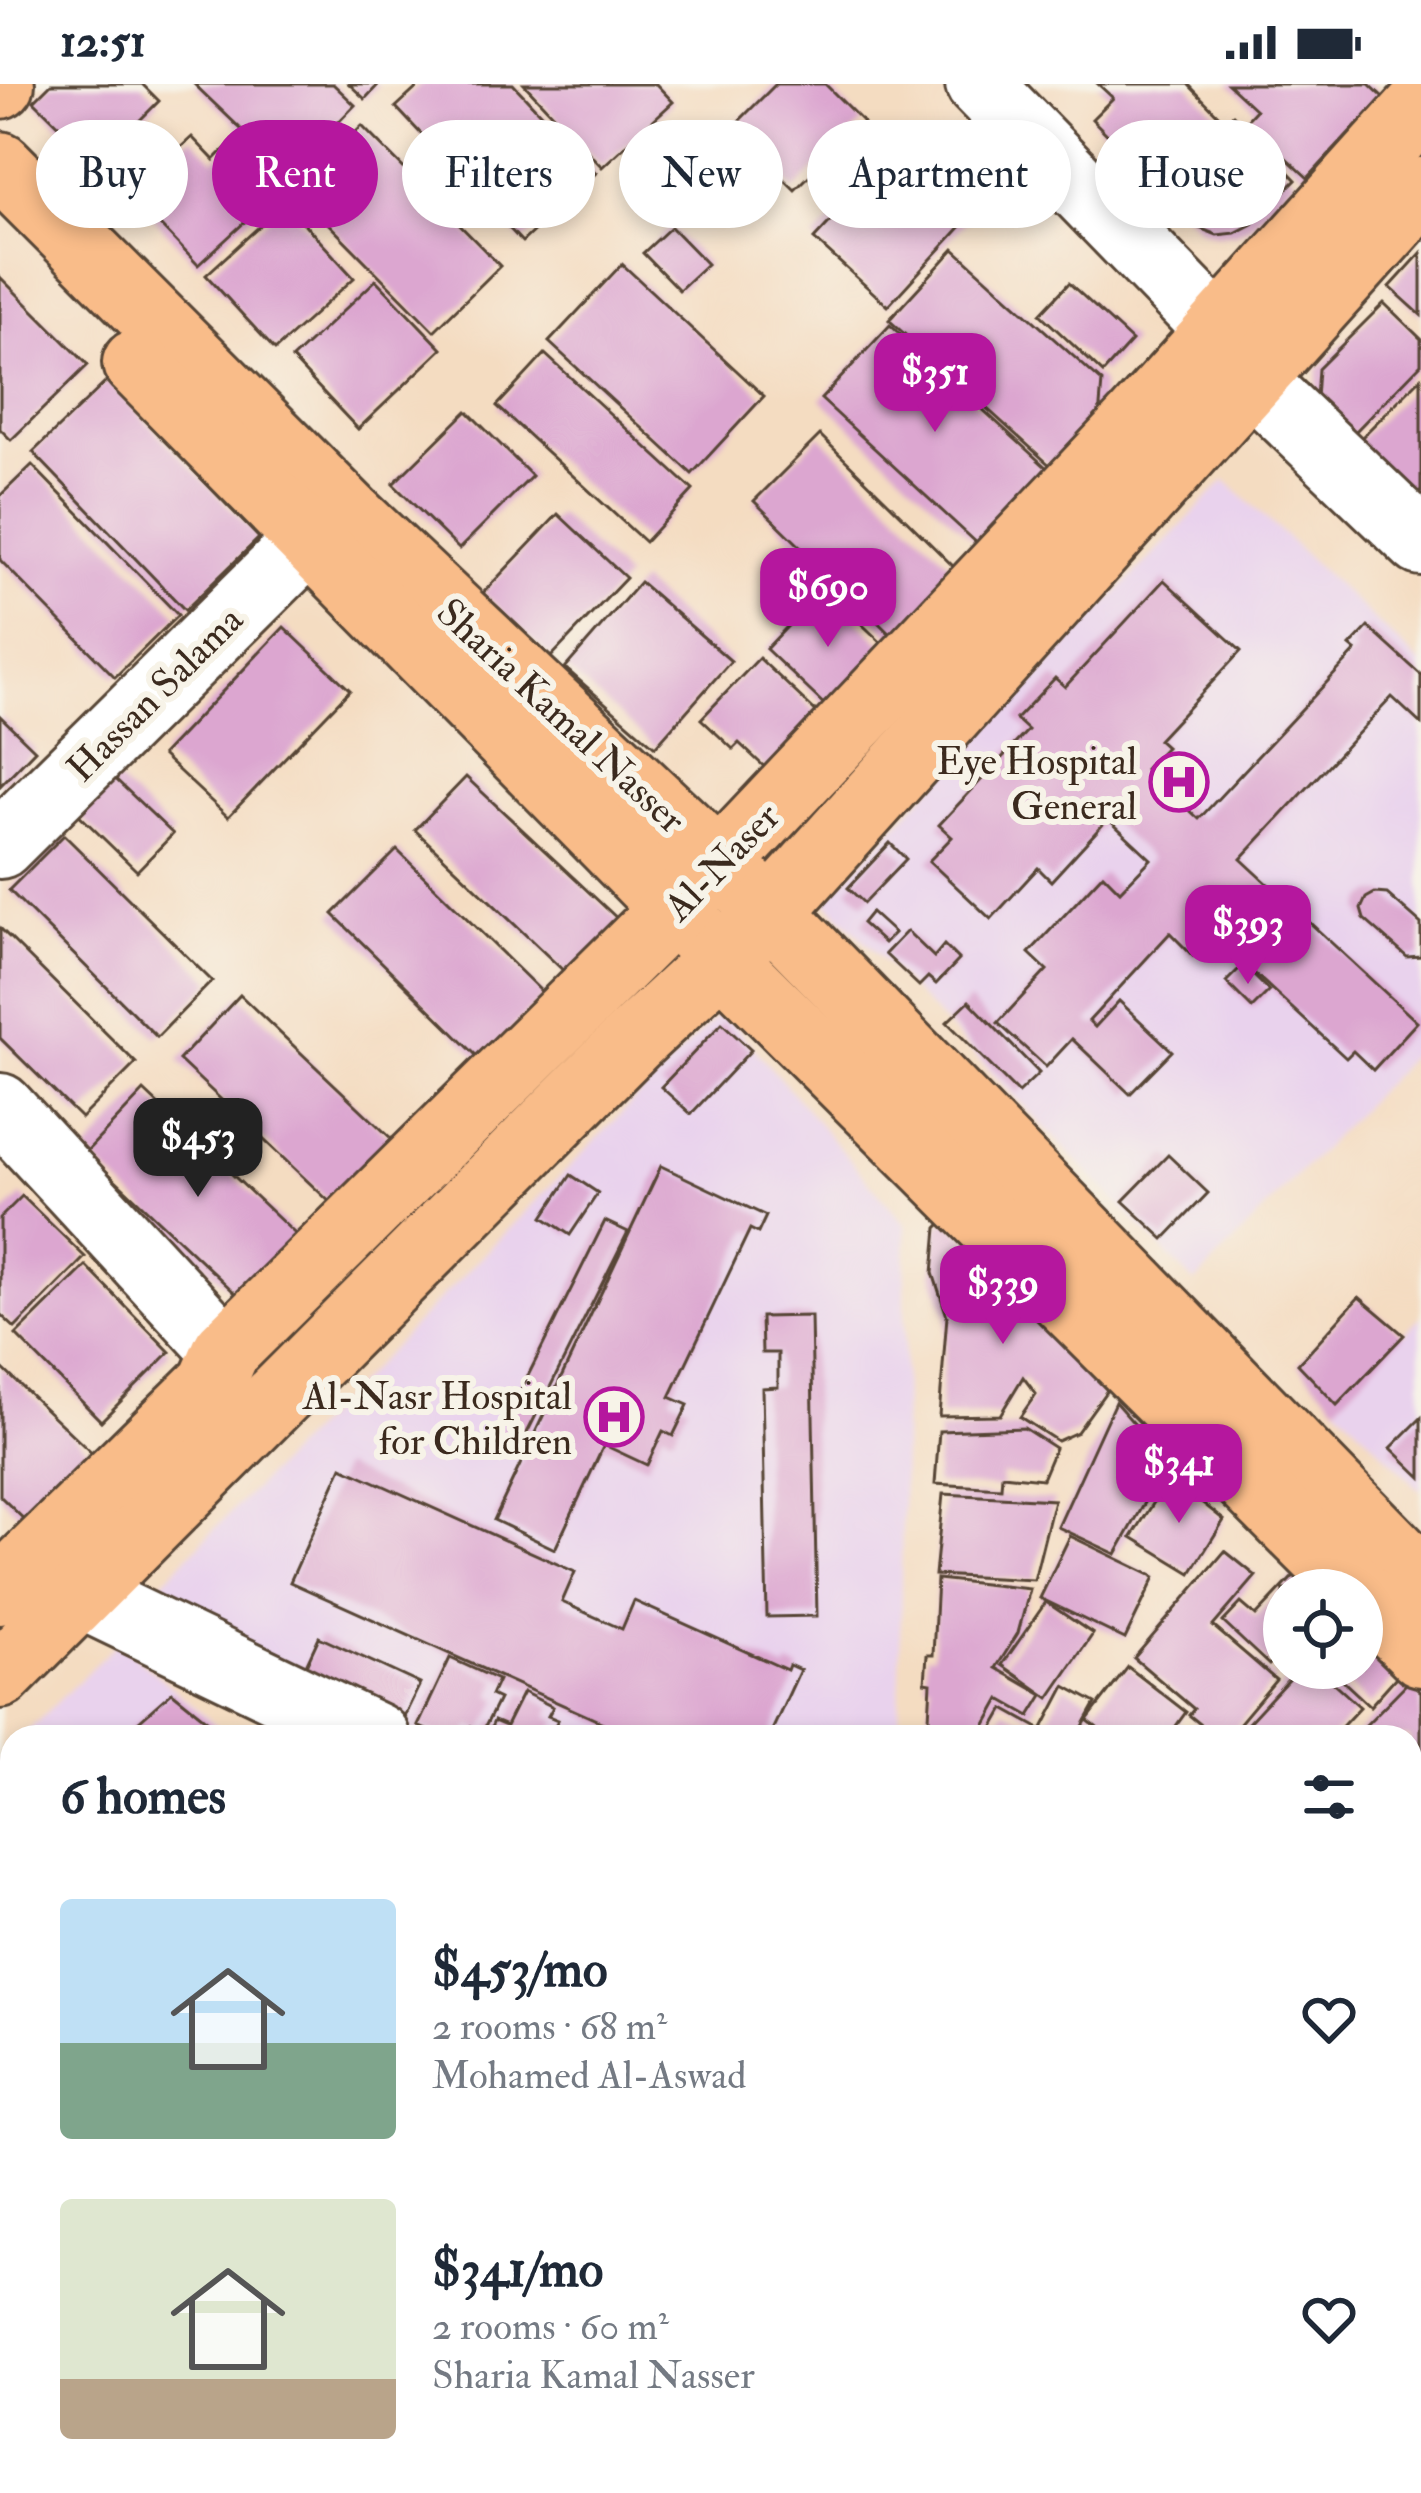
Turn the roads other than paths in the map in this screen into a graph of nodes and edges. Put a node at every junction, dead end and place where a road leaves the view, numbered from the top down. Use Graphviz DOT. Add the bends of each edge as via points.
graph roads {
  1 [pos="979,84"];
  2 [pos="1421,106"];
  3 [pos="0,165"];
  4 [pos="1421,191"];
  5 [pos="0,223"];
  6 [pos="1234,354"];
  7 [pos="308,542"];
  8 [pos="1421,542"];
  9 [pos="0,845"];
  10 [pos="698,886"];
  11 [pos="771,912"];
  12 [pos="722,958"];
  13 [pos="0,1107"];
  14 [pos="226,1351"];
  15 [pos="1337,1569"];
  16 [pos="1421,1579"];
  17 [pos="0,1592"];
  18 [pos="81,1595"];
  19 [pos="1383,1615"];
  20 [pos="1421,1653"];
  21 [pos="0,1675"];
  22 [pos="351,1725"];
  1 -- 6 [label="street"];
  2 -- 6 [label="main road, Al-Naser"];
  3 -- 10 [label="main road, Sharia Kamal Nasser" via="352,517"];
  4 -- 6 [label="main road, Al-Naser"];
  5 -- 7 [label="main road, Sharia Kamal Nasser"];
  6 -- 8 [label="street"];
  6 -- 10 [label="main road, Al-Naser"];
  6 -- 11 [label="main road, Al-Naser"];
  7 -- 9 [label="street, Hassan Salama"];
  7 -- 10 [label="main road, Sharia Kamal Nasser"];
  10 -- 11 [label="main road, Sharia Kamal Nasser"];
  10 -- 12 [label="main road, Sharia Kamal Nasser"];
  10 -- 14 [label="main road, Al-Naser"];
  11 -- 12 [label="main road, Al-Naser"];
  11 -- 16 [label="main road, Sharia Kamal Nasser"];
  12 -- 15 [label="main road, Sharia Kamal Nasser"];
  12 -- 18 [label="main road, Al-Naser"];
  13 -- 14 [label="street"];
  14 -- 17 [label="main road, Al-Naser" via="212,1383"];
  18 -- 21 [label="main road, Al-Naser"];
  18 -- 22 [label="street"];
  19 -- 20 [label="main road, Sharia Kamal Nasser"];
}
